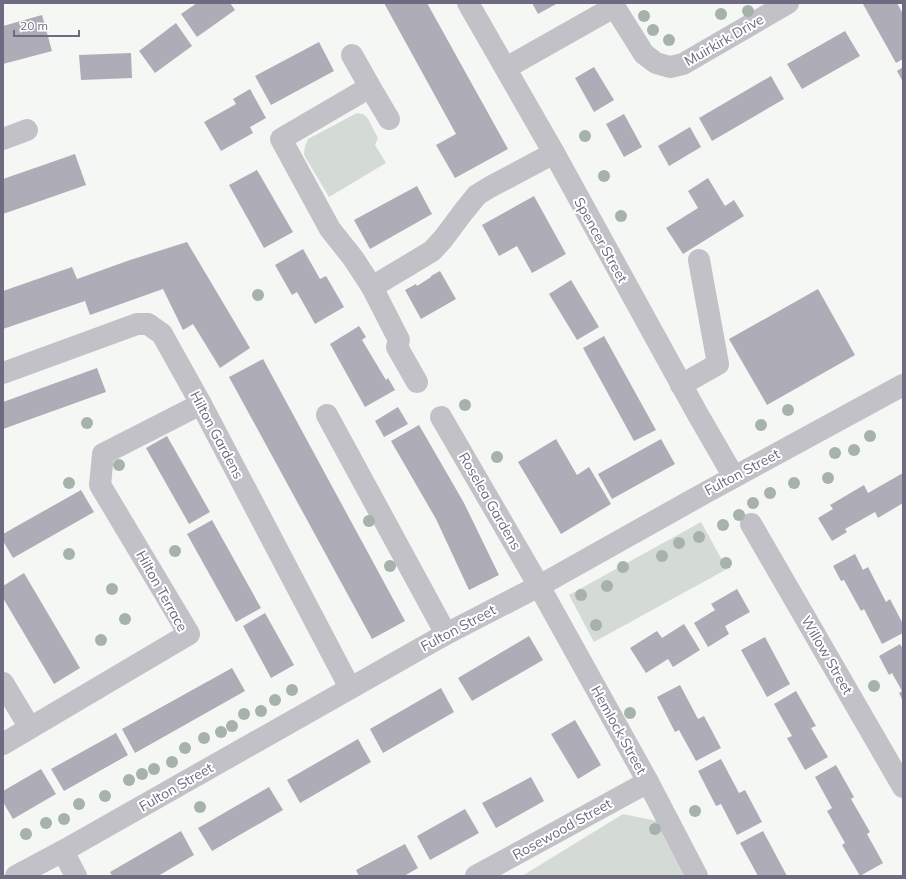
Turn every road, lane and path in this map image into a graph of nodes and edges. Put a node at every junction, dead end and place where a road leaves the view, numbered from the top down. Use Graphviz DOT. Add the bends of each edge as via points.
graph roads {
  1 [pos="468,3"];
  2 [pos="788,3"];
  3 [pos="613,5"];
  4 [pos="352,55"];
  5 [pos="506,68"];
  6 [pos="370,87"];
  7 [pos="389,120"];
  8 [pos="27,130"];
  9 [pos="3,139"];
  10 [pos="554,153"];
  11 [pos="699,260"];
  12 [pos="372,287"];
  13 [pos="3,372"];
  14 [pos="417,382"];
  15 [pos="681,384"];
  16 [pos="903,385"];
  17 [pos="201,404"];
  18 [pos="327,415"];
  19 [pos="441,416"];
  20 [pos="734,477"];
  21 [pos="752,524"];
  22 [pos="539,586"];
  23 [pos="446,634"];
  24 [pos="3,683"];
  25 [pos="350,688"];
  26 [pos="30,728"];
  27 [pos="3,744"];
  28 [pos="648,782"];
  29 [pos="903,787"];
  30 [pos="63,851"];
  31 [pos="16,876"];
  32 [pos="76,876"];
  33 [pos="476,876"];
  34 [pos="697,876"];
  1 -- 5 [label="street, Spencer Street"];
  2 -- 3 [label="street, Muirkirk Drive" via="683,64 670,67 656,63 644,54"];
  3 -- 5 [label="street, Muirkirk Drive"];
  4 -- 6 [label="street"];
  5 -- 10 [label="street, Spencer Street"];
  6 -- 7 [label="street"];
  6 -- 12 [label="street" via="281,139 330,229"];
  8 -- 9 [label="street"];
  10 -- 12 [label="street" via="477,195 432,251"];
  10 -- 15 [label="street, Spencer Street"];
  11 -- 15 [label="street" via="718,364"];
  12 -- 14 [label="street" via="399,340 397,347"];
  13 -- 17 [label="street, Hilton Gardens" via="137,324 148,324 162,334"];
  15 -- 20 [label="street, Spencer Street"];
  16 -- 20 [label="street, Fulton Street"];
  17 -- 25 [label="street, Hilton Gardens"];
  17 -- 26 [label="street, Hilton Terrace" via="103,454 100,485 189,634"];
  18 -- 23 [label="street"];
  19 -- 22 [label="street, Roselea Gardens"];
  20 -- 22 [label="street, Fulton Street"];
  21 -- 29 [label="street, Willow Street"];
  22 -- 23 [label="street, Fulton Street"];
  22 -- 28 [label="street, Hemlock Street"];
  23 -- 25 [label="street, Fulton Street"];
  24 -- 26 [label="street"];
  25 -- 30 [label="street, Fulton Street"];
  26 -- 27 [label="street, Hilton Terrace"];
  28 -- 33 [label="street, Rosewood Street"];
  28 -- 34 [label="street, Hemlock Street"];
  30 -- 31 [label="street, Fulton Street"];
  30 -- 32 [label="street"];
}
